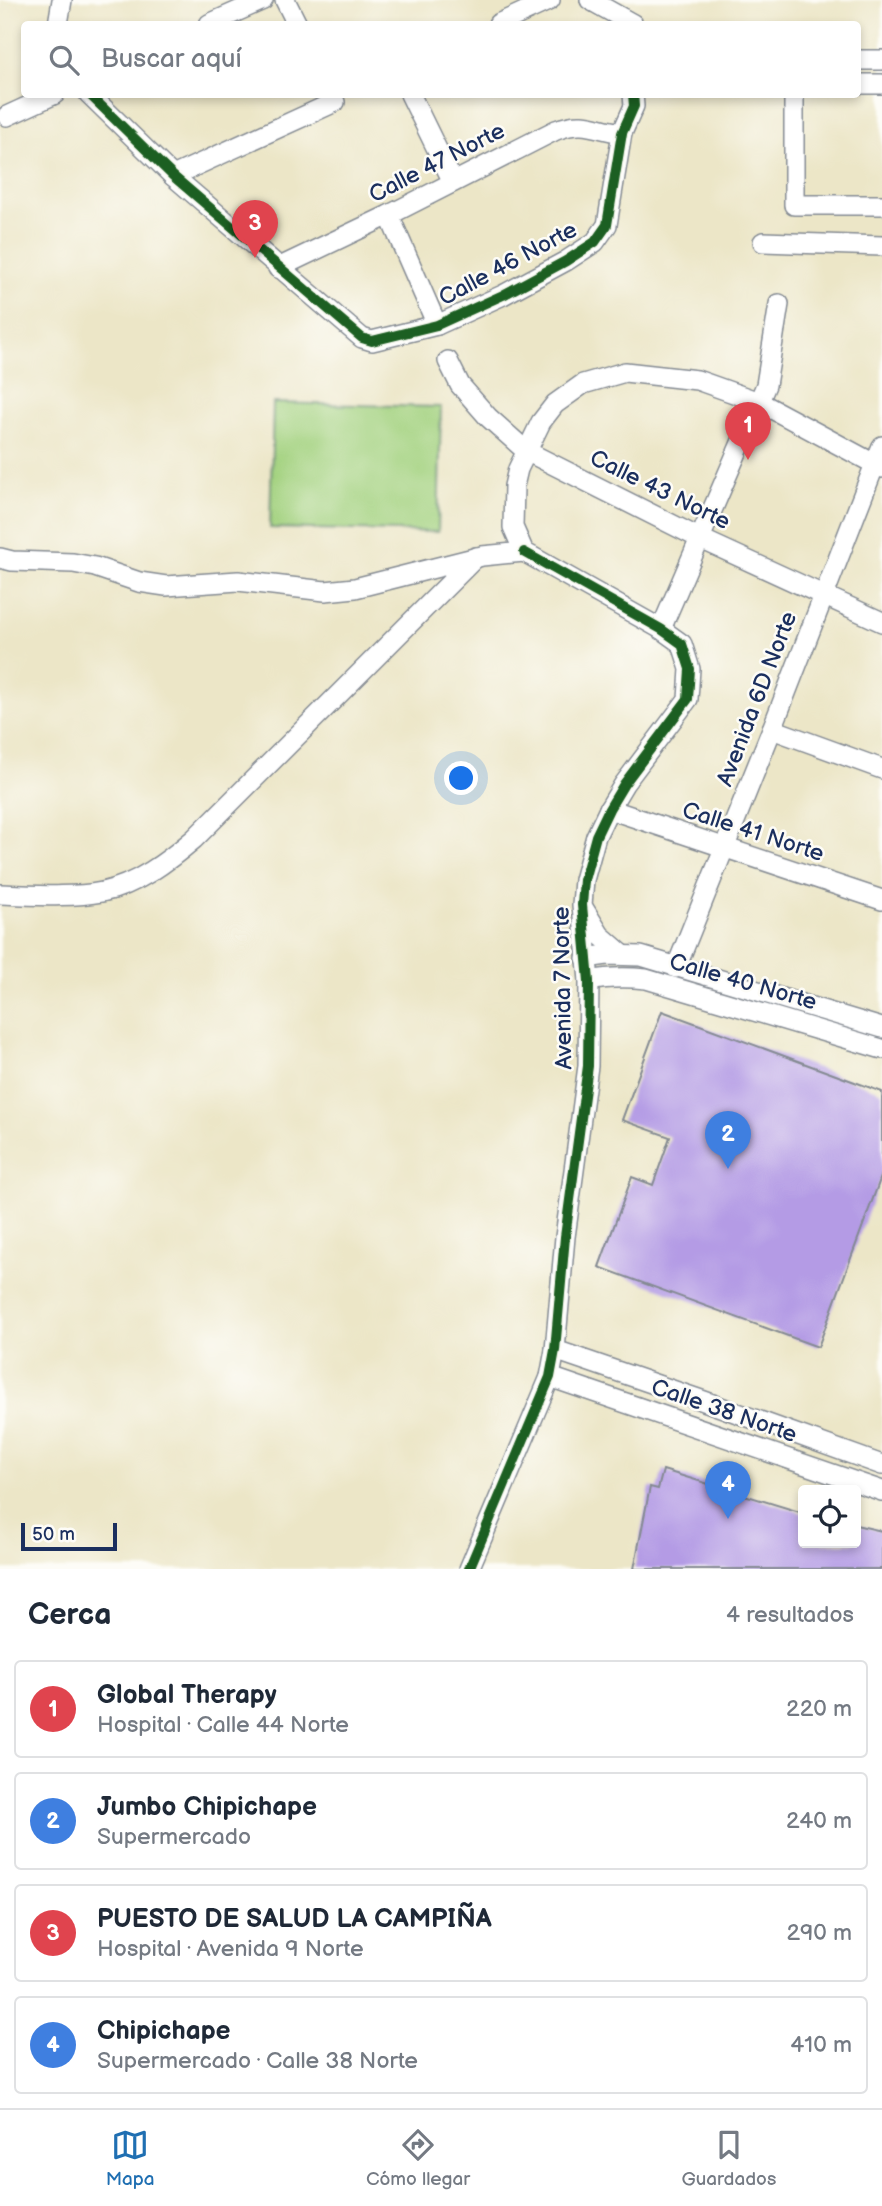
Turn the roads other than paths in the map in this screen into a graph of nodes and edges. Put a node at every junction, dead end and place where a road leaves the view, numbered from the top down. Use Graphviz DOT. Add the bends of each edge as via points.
graph roads {
  1 [pos="62,0"];
  2 [pos="263,0"];
  3 [pos="285,0"];
  4 [pos="550,0"];
  5 [pos="588,0"];
  6 [pos="58,21"];
  7 [pos="216,21"];
  8 [pos="296,21"];
  9 [pos="504,21"];
  10 [pos="600,21"];
  11 [pos="627,21"];
  12 [pos="861,60"];
  13 [pos="882,60"];
  14 [pos="861,84"];
  15 [pos="882,84"];
  16 [pos="46,98"];
  17 [pos="93,98"];
  18 [pos="333,98"];
  19 [pos="412,98"];
  20 [pos="639,98"];
  21 [pos="793,98"];
  22 [pos="6,116"];
  23 [pos="622,133"];
  24 [pos="173,176"];
  25 [pos="453,182"];
  26 [pos="882,205"];
  27 [pos="389,215"];
  28 [pos="763,242"];
  29 [pos="882,246"];
  30 [pos="278,268"];
  31 [pos="779,304"];
  32 [pos="437,325"];
  33 [pos="447,361"];
  34 [pos="759,402"];
  35 [pos="526,451"];
  36 [pos="880,460"];
  37 [pos="701,539"];
  38 [pos="524,552"];
  39 [pos="476,557"];
  40 [pos="0,558"];
  41 [pos="823,595"];
  42 [pos="882,622"];
  43 [pos="662,629"];
  44 [pos="772,729"];
  45 [pos="882,769"];
  46 [pos="609,809"];
  47 [pos="725,849"];
  48 [pos="0,894"];
  49 [pos="882,900"];
  50 [pos="582,905"];
  51 [pos="623,956"];
  52 [pos="586,958"];
  53 [pos="676,968"];
  54 [pos="589,981"];
  55 [pos="882,1028"];
  56 [pos="882,1049"];
  57 [pos="555,1350"];
  58 [pos="550,1377"];
  59 [pos="882,1465"];
  60 [pos="880,1490"];
  61 [pos="469,1569"];
  1 -- 6 [label="street"];
  2 -- 7 [label="street"];
  3 -- 8 [label="street"];
  4 -- 9 [label="street"];
  5 -- 10 [label="street"];
  5 -- 11 [label="street"];
  12 -- 13 [label="street"];
  14 -- 15 [label="street"];
  16 -- 22 [label="street"];
  17 -- 24 [label="street"];
  18 -- 24 [label="street"];
  19 -- 25 [label="street"];
  20 -- 23 [label="street, Calle 46 Norte"];
  21 -- 26 [label="street" via="794,205"];
  23 -- 25 [label="street, Calle 47 Norte" via="571,125"];
  23 -- 32 [label="street, Calle 46 Norte" via="607,225 595,242 503,295"];
  24 -- 30 [label="street"];
  25 -- 27 [label="street, Calle 47 Norte"];
  27 -- 30 [label="street, Calle 47 Norte"];
  27 -- 32 [label="street"];
  28 -- 29 [label="street"];
  30 -- 32 [label="street, Calle 46 Norte" via="362,338 372,341"];
  31 -- 34 [label="street" via="770,371"];
  33 -- 35 [label="street, Calle 43 Norte" via="460,385 488,417"];
  34 -- 35 [label="street" via="697,380 625,372 583,384 555,404"];
  34 -- 36 [label="street"];
  34 -- 37 [label="street"];
  35 -- 37 [label="street, Calle 43 Norte"];
  35 -- 38 [label="street" via="514,486 513,527"];
  36 -- 41 [label="street, Avenida 6D Norte"];
  37 -- 41 [label="street, Calle 43 Norte"];
  37 -- 43 [label="street"];
  38 -- 39 [label="street"];
  38 -- 43 [label="street, Avenida 7 Norte"];
  39 -- 40 [label="street" via="355,588 325,591 238,581 166,586 73,563"];
  39 -- 48 [label="street" via="168,860 105,892"];
  41 -- 42 [label="street, Calle 43 Norte"];
  41 -- 44 [label="street, Avenida 6D Norte"];
  43 -- 46 [label="street, Avenida 7 Norte" via="682,644 690,669 688,699"];
  44 -- 45 [label="street"];
  44 -- 47 [label="street, Avenida 6D Norte"];
  46 -- 47 [label="street, Calle 41 Norte"];
  46 -- 50 [label="street, Avenida 7 Norte" via="589,860"];
  47 -- 49 [label="street, Calle 41 Norte"];
  47 -- 53 [label="street, Avenida 6D Norte"];
  50 -- 51 [label="street" via="600,935"];
  50 -- 52 [label="street, Avenida 7 Norte"];
  51 -- 52 [label="street, Calle 40 Norte"];
  51 -- 53 [label="street, Calle 40 Norte" via="641,956"];
  52 -- 54 [label="street, Avenida 7 Norte"];
  53 -- 55 [label="street, Calle 40 Norte"];
  54 -- 56 [label="street, Calle 40 Norte" via="646,979"];
  54 -- 57 [label="street, Avenida 7 Norte" via="588,1066"];
  57 -- 58 [label="street, Avenida 7 Norte"];
  57 -- 59 [label="street, Calle 38 Norte"];
  58 -- 60 [label="street, Calle 38 Norte"];
  58 -- 61 [label="street, Avenida 7 Norte"];
}
